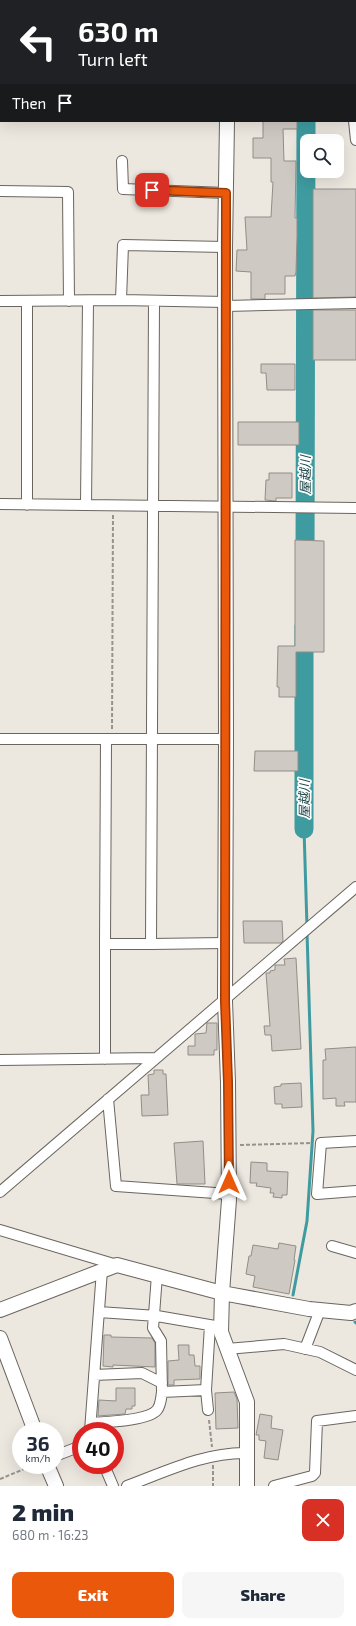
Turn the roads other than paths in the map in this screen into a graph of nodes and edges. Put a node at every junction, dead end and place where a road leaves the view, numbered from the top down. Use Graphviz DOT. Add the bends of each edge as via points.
graph roads {
  1 [pos="227,122"];
  2 [pos="354,122"];
  3 [pos="356,140"];
  4 [pos="122,161"];
  5 [pos="0,191"];
  6 [pos="226,193"];
  7 [pos="225,247"];
  8 [pos="120,300"];
  9 [pos="0,301"];
  10 [pos="27,301"];
  11 [pos="69,301"];
  12 [pos="88,301"];
  13 [pos="154,301"];
  14 [pos="356,303"];
  15 [pos="226,304"];
  16 [pos="0,504"];
  17 [pos="27,505"];
  18 [pos="86,505"];
  19 [pos="152,506"];
  20 [pos="226,507"];
  21 [pos="356,508"];
  22 [pos="0,739"];
  23 [pos="109,739"];
  24 [pos="153,739"];
  25 [pos="226,740"];
  26 [pos="356,887"];
  27 [pos="225,943"];
  28 [pos="106,944"];
  29 [pos="151,944"];
  30 [pos="225,1001"];
  31 [pos="156,1058"];
  32 [pos="105,1059"];
  33 [pos="0,1060"];
  34 [pos="108,1099"];
  35 [pos="356,1141"];
  36 [pos="356,1191"];
  37 [pos="0,1192"];
  38 [pos="229,1194"];
  39 [pos="0,1230"];
  40 [pos="332,1246"];
  41 [pos="356,1253"];
  42 [pos="117,1265"];
  43 [pos="102,1270"];
  44 [pos="157,1275"];
  45 [pos="222,1293"];
  46 [pos="0,1310"];
  47 [pos="320,1310"];
  48 [pos="356,1311"];
  49 [pos="99,1312"];
  50 [pos="153,1315"];
  51 [pos="216,1326"];
  52 [pos="0,1338"];
  53 [pos="227,1349"];
  54 [pos="306,1349"];
  55 [pos="356,1370"];
  56 [pos="94,1375"];
  57 [pos="162,1388"];
  58 [pos="206,1390"];
  59 [pos="208,1410"];
  60 [pos="356,1416"];
  61 [pos="32,1422"];
  62 [pos="91,1422"];
  63 [pos="119,1422"];
  64 [pos="247,1453"];
  65 [pos="51,1474"];
  66 [pos="108,1474"];
  67 [pos="56,1486"];
  68 [pos="113,1486"];
  69 [pos="127,1486"];
  70 [pos="247,1486"];
  71 [pos="274,1486"];
  1 -- 6 [label="street"];
  2 -- 3 [label="street"];
  4 -- 6 [label="street" via="123,189"];
  5 -- 11 [label="street" via="68,192"];
  6 -- 7 [label="street"];
  7 -- 8 [label="street" via="123,245"];
  7 -- 15 [label="street"];
  8 -- 12 [label="street"];
  8 -- 13 [label="street"];
  9 -- 10 [label="street"];
  10 -- 11 [label="street"];
  10 -- 17 [label="street"];
  11 -- 12 [label="street"];
  12 -- 18 [label="street"];
  13 -- 15 [label="street"];
  13 -- 19 [label="street"];
  14 -- 15 [label="street"];
  15 -- 20 [label="street"];
  16 -- 17 [label="street"];
  17 -- 18 [label="street"];
  18 -- 19 [label="street"];
  19 -- 20 [label="street"];
  19 -- 24 [label="street"];
  20 -- 21 [label="street"];
  20 -- 25 [label="street"];
  22 -- 23 [label="street"];
  23 -- 24 [label="street"];
  23 -- 28 [label="street"];
  24 -- 25 [label="street"];
  24 -- 29 [label="street"];
  25 -- 27 [label="street"];
  26 -- 30 [label="street"];
  27 -- 29 [label="street"];
  27 -- 30 [label="street"];
  28 -- 29 [label="street"];
  28 -- 32 [label="street"];
  30 -- 31 [label="street"];
  30 -- 38 [label="street"];
  31 -- 32 [label="street"];
  31 -- 34 [label="street"];
  32 -- 33 [label="street"];
  34 -- 37 [label="street"];
  34 -- 38 [label="street" via="116,1186"];
  35 -- 36 [label="street" via="320,1143 317,1194"];
  38 -- 45 [label="street"];
  39 -- 42 [label="street"];
  40 -- 41 [label="street"];
  42 -- 43 [label="street"];
  42 -- 44 [label="street"];
  43 -- 46 [label="street"];
  43 -- 49 [label="street"];
  44 -- 45 [label="street"];
  44 -- 50 [label="street"];
  45 -- 47 [label="street"];
  45 -- 51 [label="street"];
  47 -- 48 [label="street" via="351,1313"];
  47 -- 54 [label="street"];
  49 -- 50 [label="street"];
  49 -- 56 [label="street"];
  50 -- 51 [label="street"];
  50 -- 57 [label="street" via="152,1328 161,1341"];
  51 -- 53 [label="street"];
  51 -- 58 [label="street"];
  52 -- 61 [label="street"];
  53 -- 54 [label="street" via="284,1344"];
  53 -- 64 [label="street" via="247,1402"];
  54 -- 55 [label="street" via="320,1352"];
  56 -- 57 [label="street" via="142,1373"];
  56 -- 62 [label="street"];
  57 -- 58 [label="street"];
  57 -- 63 [label="street" via="160,1404 156,1411 142,1418"];
  58 -- 59 [label="street"];
  60 -- 71 [label="street" via="317,1421 315,1473"];
  64 -- 69 [label="street" via="235,1452 196,1460"];
  64 -- 70 [label="street"];
  65 -- 67 [label="street"];
  66 -- 68 [label="street"];
}
